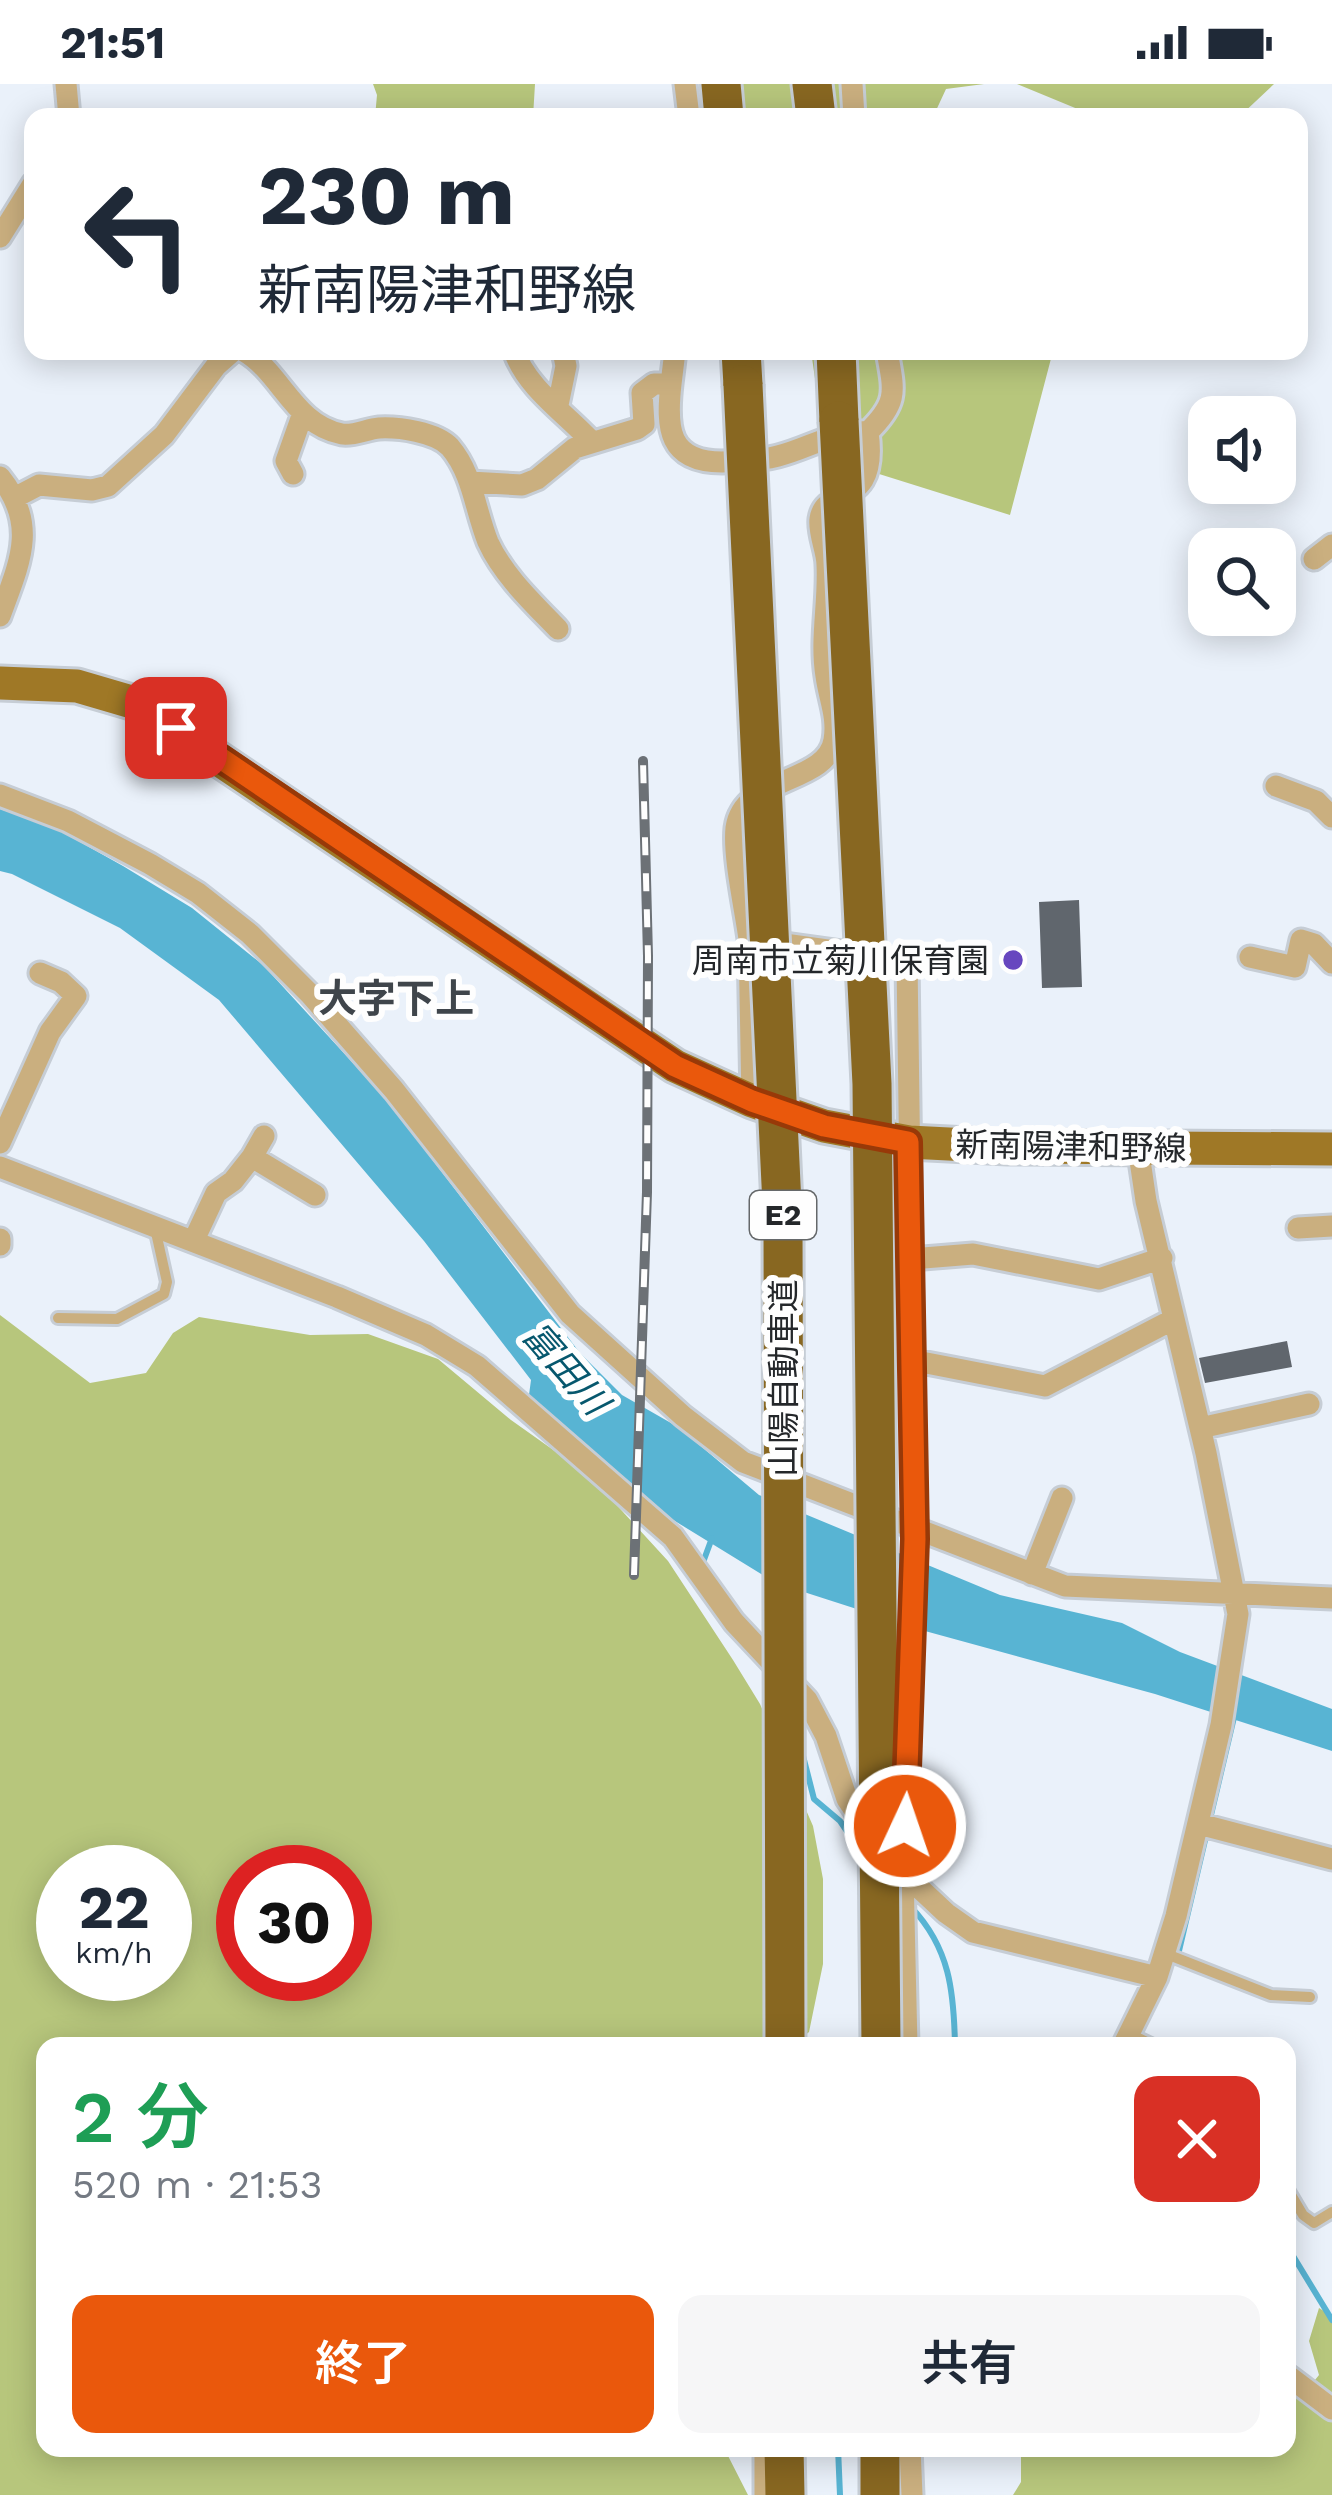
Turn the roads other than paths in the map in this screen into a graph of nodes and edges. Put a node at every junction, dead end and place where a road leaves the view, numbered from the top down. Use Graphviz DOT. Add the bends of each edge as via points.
graph roads {
  1 [pos="24,198"];
  2 [pos="0,237"];
  3 [pos="223,360"];
  4 [pos="258,360"];
  5 [pos="517,360"];
  6 [pos="565,360"];
  7 [pos="674,360"];
  8 [pos="838,360"];
  9 [pos="889,360"];
  10 [pos="742,368"];
  11 [pos="670,384"];
  12 [pos="558,405"];
  13 [pos="303,413"];
  14 [pos="854,427"];
  15 [pos="592,441"];
  16 [pos="293,474"];
  17 [pos="0,477"];
  18 [pos="470,482"];
  19 [pos="16,497"];
  20 [pos="0,616"];
  21 [pos="558,629"];
  22 [pos="0,683"];
  23 [pos="1276,786"];
  24 [pos="0,795"];
  25 [pos="1332,817"];
  26 [pos="749,939"];
  27 [pos="1250,957"];
  28 [pos="1332,962"];
  29 [pos="40,974"];
  30 [pos="752,1101"];
  31 [pos="264,1136"];
  32 [pos="908,1142"];
  33 [pos="0,1143"];
  34 [pos="1138,1148"];
  35 [pos="1332,1148"];
  36 [pos="252,1157"];
  37 [pos="0,1167"];
  38 [pos="315,1195"];
  39 [pos="155,1225"];
  40 [pos="1332,1226"];
  41 [pos="1298,1228"];
  42 [pos="194,1240"];
  43 [pos="1162,1258"];
  44 [pos="911,1259"];
  45 [pos="58,1318"];
  46 [pos="1174,1319"];
  47 [pos="911,1360"];
  48 [pos="1309,1404"];
  49 [pos="1200,1428"];
  50 [pos="1062,1498"];
  51 [pos="915,1533"];
  52 [pos="1032,1574"];
  53 [pos="1236,1593"];
  54 [pos="1332,1598"];
  55 [pos="1199,1824"];
  56 [pos="1332,1858"];
  57 [pos="903,1874"];
  58 [pos="1164,1953"];
  59 [pos="1157,1978"];
  60 [pos="1310,1997"];
  61 [pos="785,2037"];
  62 [pos="880,2037"];
  63 [pos="907,2037"];
  64 [pos="1128,2037"];
  65 [pos="1296,2202"];
  66 [pos="1332,2212"];
  67 [pos="1296,2381"];
  68 [pos="1332,2409"];
  69 [pos="765,2457"];
  70 [pos="784,2457"];
  71 [pos="880,2457"];
  72 [pos="910,2457"];
  73 [pos="765,2495"];
  74 [pos="785,2495"];
  75 [pos="880,2495"];
  76 [pos="912,2495"];
  1 -- 2 [label="street"];
  3 -- 19 [label="street" via="164,435 108,486 39,485"];
  4 -- 13 [label="street"];
  5 -- 12 [label="street" via="523,376"];
  6 -- 12 [label="street"];
  7 -- 11 [label="street"];
  8 -- 14 [label="highway"];
  9 -- 14 [label="street" via="895,395 885,416"];
  10 -- 61 [label="highway, 山陽自動車道 / E2, bridge" via="783,1226"];
  11 -- 14 [label="street" via="673,439 685,455 707,462 781,456"];
  11 -- 15 [label="street" via="642,393 638,429"];
  12 -- 15 [label="street"];
  13 -- 16 [label="street" via="286,461"];
  13 -- 18 [label="street" via="345,435 379,428 434,436 449,445"];
  14 -- 26 [label="street" via="866,481 827,506 820,520 833,747 742,812 736,829"];
  14 -- 62 [label="highway, bridge" via="872,1084"];
  15 -- 18 [label="street" via="522,485"];
  17 -- 19 [label="street"];
  18 -- 21 [label="street" via="490,546"];
  19 -- 20 [label="street" via="21,551"];
  22 -- 30 [label="main road, 新南陽津和野線" via="76,686 135,704 675,1066"];
  23 -- 25 [label="street" via="1316,800"];
  24 -- 51 [label="street" via="150,864 250,934 394,1090 570,1314 682,1416 743,1462"];
  26 -- 30 [label="street"];
  26 -- 32 [label="street" via="907,961"];
  27 -- 28 [label="street" via="1295,968 1301,940"];
  29 -- 33 [label="street" via="76,995 50,1032"];
  30 -- 32 [label="main road, 新南陽津和野線"];
  31 -- 36 [label="street"];
  32 -- 34 [label="main road, 新南陽津和野線"];
  32 -- 44 [label="street"];
  34 -- 35 [label="main road, 新南陽津和野線"];
  34 -- 43 [label="street"];
  36 -- 38 [label="street"];
  36 -- 42 [label="street" via="216,1193"];
  37 -- 39 [label="street"];
  39 -- 42 [label="street"];
  39 -- 45 [label="lane" via="164,1294 117,1318"];
  40 -- 41 [label="street"];
  42 -- 57 [label="street" via="460,1356 653,1516 807,1700 847,1799"];
  43 -- 44 [label="street" via="1100,1279 973,1254"];
  43 -- 46 [label="street"];
  44 -- 47 [label="street"];
  46 -- 47 [label="street" via="1046,1386"];
  46 -- 49 [label="street"];
  47 -- 51 [label="street"];
  48 -- 49 [label="street"];
  49 -- 53 [label="street"];
  50 -- 52 [label="street"];
  51 -- 52 [label="street"];
  51 -- 57 [label="street"];
  52 -- 53 [label="street" via="1092,1590"];
  53 -- 54 [label="street"];
  53 -- 55 [label="street" via="1232,1657"];
  55 -- 56 [label="street"];
  55 -- 58 [label="street"];
  57 -- 59 [label="street" via="974,1932"];
  57 -- 63 [label="street"];
  58 -- 59 [label="street"];
  58 -- 60 [label="lane" via="1271,1995"];
  59 -- 64 [label="street"];
  65 -- 66 [label="lane" via="1314,2223"];
  67 -- 68 [label="street"];
  69 -- 73 [label="street"];
  70 -- 74 [label="highway"];
  71 -- 75 [label="highway"];
  72 -- 76 [label="street"];
}
